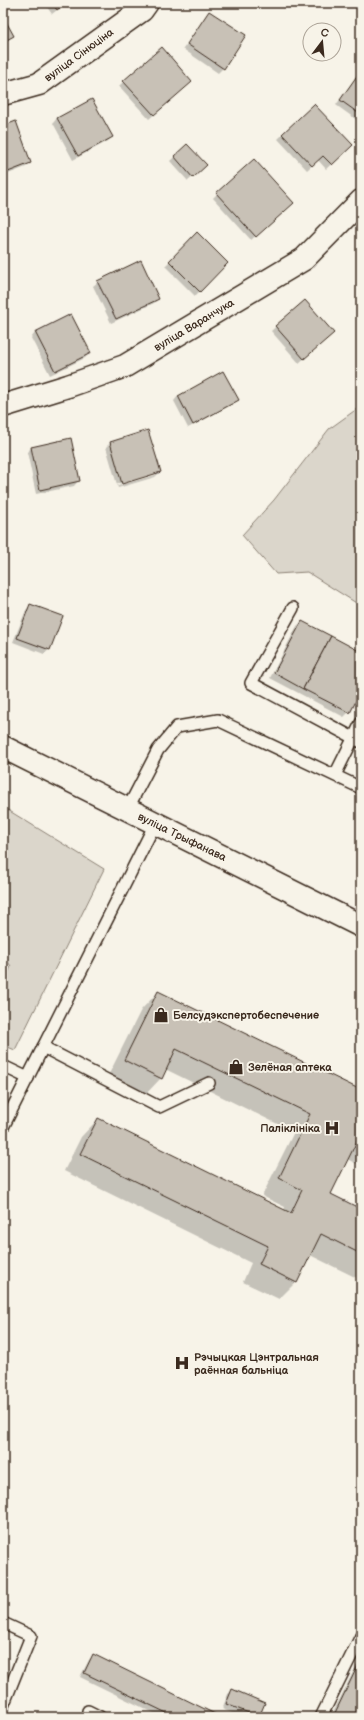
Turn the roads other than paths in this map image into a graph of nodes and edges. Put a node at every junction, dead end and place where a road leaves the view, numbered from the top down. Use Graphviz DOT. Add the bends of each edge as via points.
graph roads {
  1 [pos="147,3"];
  2 [pos="3,94"];
  3 [pos="361,201"];
  4 [pos="3,406"];
  5 [pos="293,608"];
  6 [pos="361,723"];
  7 [pos="357,740"];
  8 [pos="3,747"];
  9 [pos="335,775"];
  10 [pos="361,788"];
  11 [pos="127,810"];
  12 [pos="155,824"];
  13 [pos="361,926"];
  14 [pos="44,1047"];
  15 [pos="3,1066"];
  16 [pos="28,1078"];
  17 [pos="209,1083"];
  18 [pos="3,1127"];
  19 [pos="3,1623"];
  20 [pos="361,1636"];
  21 [pos="3,1706"];
  22 [pos="88,1711"];
  23 [pos="100,1717"];
  24 [pos="321,1717"];
  1 -- 2 [label="street, вуліца Сінюціна" via="142,10 39,84"];
  3 -- 4 [label="street, вуліца Варанчука" via="304,259 125,366"];
  5 -- 7 [label="lane" via="251,683"];
  6 -- 7 [label="lane"];
  7 -- 9 [label="lane"];
  8 -- 11 [label="street, вуліца Трыфанава"];
  9 -- 10 [label="lane"];
  9 -- 11 [label="lane" via="218,720 177,726 158,750"];
  11 -- 12 [label="street, вуліца Трыфанава"];
  12 -- 13 [label="street, вуліца Трыфанава"];
  12 -- 14 [label="lane"];
  14 -- 16 [label="lane"];
  14 -- 17 [label="lane" via="160,1107"];
  15 -- 16 [label="lane"];
  16 -- 18 [label="lane"];
  19 -- 21 [label="lane" via="31,1636"];
  20 -- 24 [label="lane"];
  22 -- 23 [label="lane"];
}
